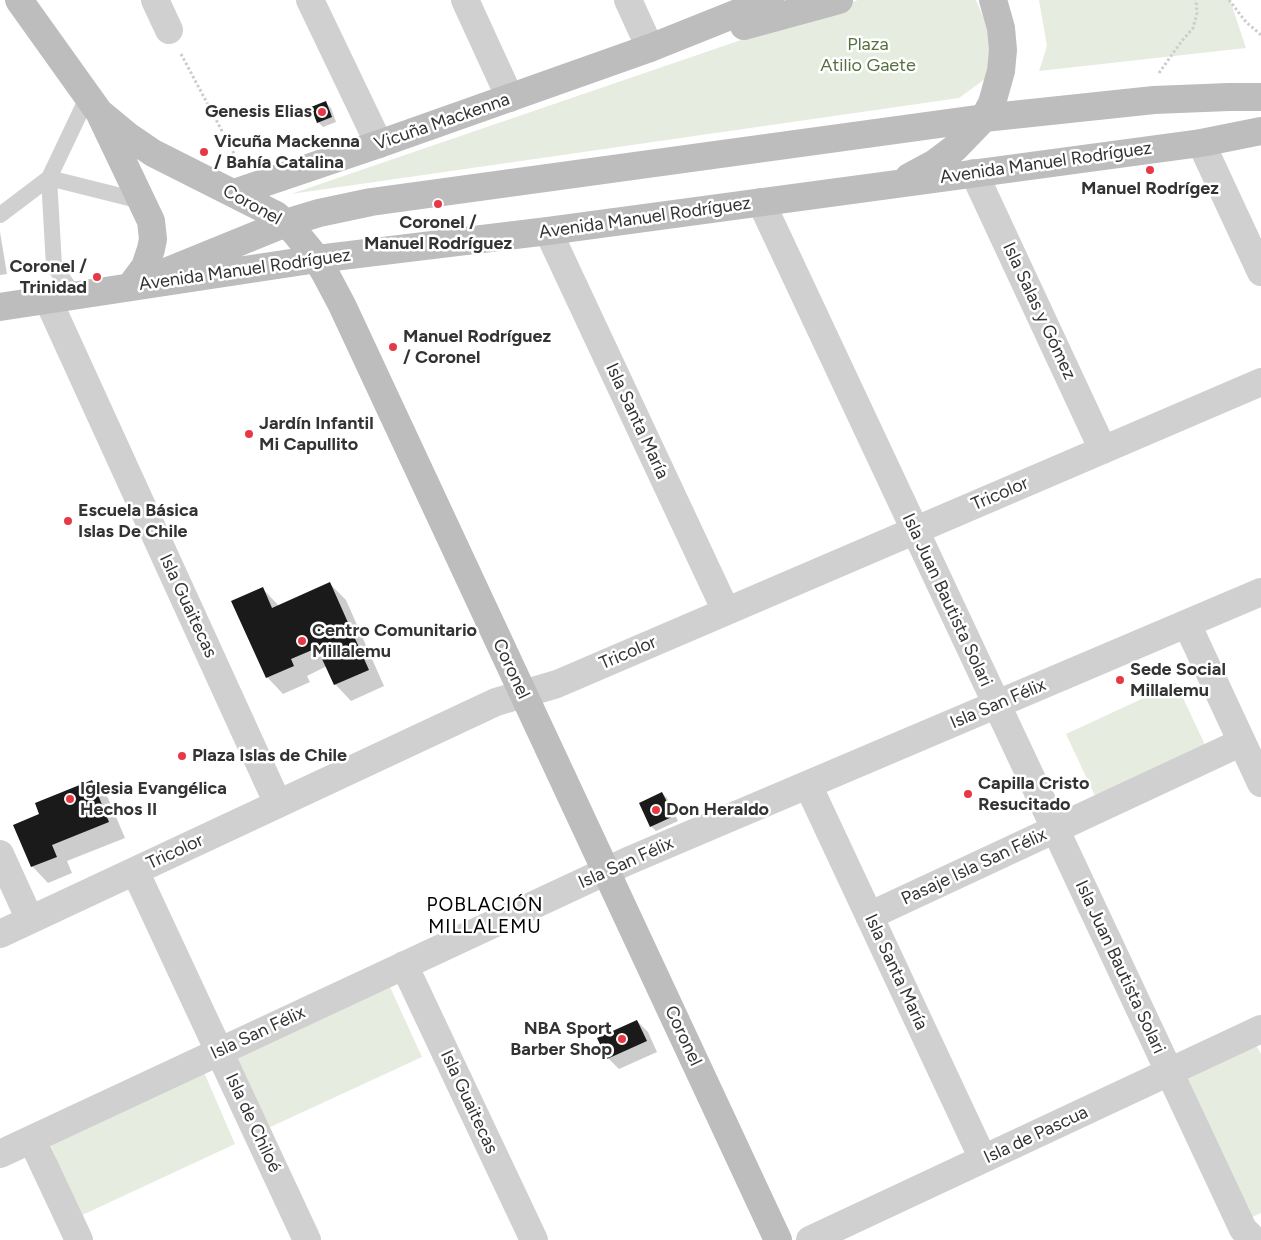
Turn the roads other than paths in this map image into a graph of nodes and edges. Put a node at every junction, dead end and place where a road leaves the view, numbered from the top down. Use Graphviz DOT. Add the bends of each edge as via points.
graph roads {
  1 [pos="20,0"];
  2 [pos="155,0"];
  3 [pos="310,0"];
  4 [pos="465,0"];
  5 [pos="628,0"];
  6 [pos="770,0"];
  7 [pos="839,0"];
  8 [pos="993,0"];
  9 [pos="169,30"];
  10 [pos="650,48"];
  11 [pos="1261,97"];
  12 [pos="510,98"];
  13 [pos="93,104"];
  14 [pos="984,118"];
  15 [pos="1261,132"];
  16 [pos="1201,143"];
  17 [pos="379,144"];
  18 [pos="974,173"];
  19 [pos="49,178"];
  20 [pos="896,183"];
  21 [pos="234,193"];
  22 [pos="141,201"];
  23 [pos="761,202"];
  24 [pos="0,215"];
  25 [pos="286,223"];
  26 [pos="548,231"];
  27 [pos="317,259"];
  28 [pos="1261,272"];
  29 [pos="130,287"];
  30 [pos="75,296"];
  31 [pos="48,300"];
  32 [pos="0,307"];
  33 [pos="1261,382"];
  34 [pos="1103,450"];
  35 [pos="914,530"];
  36 [pos="1261,592"];
  37 [pos="726,611"];
  38 [pos="1186,624"];
  39 [pos="523,694"];
  40 [pos="996,705"];
  41 [pos="1242,742"];
  42 [pos="1261,783"];
  43 [pos="808,785"];
  44 [pos="278,804"];
  45 [pos="1055,829"];
  46 [pos="0,854"];
  47 [pos="135,871"];
  48 [pos="606,871"];
  49 [pos="869,916"];
  50 [pos="30,920"];
  51 [pos="0,934"];
  52 [pos="404,965"];
  53 [pos="1261,1029"];
  54 [pos="219,1052"];
  55 [pos="1169,1072"];
  56 [pos="32,1140"];
  57 [pos="0,1154"];
  58 [pos="983,1159"];
  59 [pos="79,1240"];
  60 [pos="307,1240"];
  61 [pos="534,1240"];
  62 [pos="778,1240"];
  63 [pos="810,1240"];
  64 [pos="1254,1240"];
  1 -- 13 [label="main road"];
  2 -- 9 [label="street"];
  3 -- 17 [label="street"];
  4 -- 12 [label="street"];
  5 -- 10 [label="street"];
  6 -- 10 [label="main road, Vicuña Mackenna"];
  7 -- 10 [label="main road, Vicuña Mackenna"];
  8 -- 14 [label="main road" via="1003,50 1001,71"];
  10 -- 12 [label="main road, Vicuña Mackenna"];
  11 -- 14 [label="main road, Avenida Manuel Rodríguez" via="1154,100"];
  12 -- 17 [label="main road, Vicuña Mackenna"];
  13 -- 19 [label="lane"];
  13 -- 21 [label="main road, Coronel" via="128,136 153,153"];
  13 -- 22 [label="main road"];
  14 -- 20 [label="main road" via="936,163"];
  14 -- 25 [label="main road, Avenida Manuel Rodríguez" via="372,202"];
  15 -- 16 [label="main road, Avenida Manuel Rodríguez"];
  16 -- 18 [label="main road, Avenida Manuel Rodríguez"];
  16 -- 28 [label="street"];
  17 -- 21 [label="main road, Vicuña Mackenna"];
  18 -- 20 [label="main road, Avenida Manuel Rodríguez"];
  18 -- 34 [label="street, Isla Salas y Gómez"];
  19 -- 22 [label="lane"];
  19 -- 24 [label="lane"];
  19 -- 30 [label="lane" via="54,266"];
  20 -- 23 [label="main road, Avenida Manuel Rodríguez"];
  21 -- 25 [label="main road, Coronel"];
  22 -- 29 [label="main road" via="151,221 152,249 145,267"];
  23 -- 26 [label="main road, Avenida Manuel Rodríguez"];
  23 -- 35 [label="street, Isla Juan Bautista Solari"];
  25 -- 27 [label="main road, Coronel"];
  25 -- 29 [label="main road, Avenida Manuel Rodríguez"];
  26 -- 27 [label="main road, Avenida Manuel Rodríguez"];
  26 -- 37 [label="street, Isla Santa María"];
  27 -- 29 [label="main road, Avenida Manuel Rodríguez"];
  27 -- 39 [label="main road, Coronel" via="342,305"];
  29 -- 30 [label="main road"];
  30 -- 31 [label="main road"];
  31 -- 32 [label="main road"];
  31 -- 44 [label="street, Isla Guaitecas"];
  33 -- 34 [label="street, Tricolor"];
  34 -- 35 [label="street, Tricolor"];
  35 -- 37 [label="street, Tricolor"];
  35 -- 40 [label="street, Isla Juan Bautista Solari"];
  36 -- 38 [label="street, Isla San Félix"];
  37 -- 39 [label="street, Tricolor" via="557,684"];
  38 -- 40 [label="street, Isla San Félix"];
  38 -- 41 [label="street"];
  39 -- 44 [label="street, Tricolor" via="496,702"];
  39 -- 48 [label="main road, Coronel"];
  40 -- 43 [label="street, Isla San Félix"];
  40 -- 45 [label="street, Isla Juan Bautista Solari"];
  41 -- 42 [label="street"];
  41 -- 45 [label="street, Pasaje Isla San Félix"];
  43 -- 48 [label="street, Isla San Félix"];
  43 -- 49 [label="street, Isla Santa María"];
  44 -- 47 [label="street, Tricolor"];
  45 -- 49 [label="street, Pasaje Isla San Félix"];
  45 -- 55 [label="street, Isla Juan Bautista Solari"];
  46 -- 50 [label="street"];
  47 -- 50 [label="street, Tricolor"];
  47 -- 54 [label="street, Isla de Chiloé"];
  48 -- 52 [label="street, Isla San Félix"];
  48 -- 62 [label="main road, Coronel"];
  49 -- 58 [label="street, Isla Santa María"];
  50 -- 51 [label="street, Tricolor"];
  52 -- 54 [label="street, Isla San Félix"];
  52 -- 61 [label="street, Isla Guaitecas"];
  53 -- 55 [label="street, Isla de Pascua"];
  54 -- 56 [label="street, Isla San Félix"];
  54 -- 60 [label="street, Isla de Chiloé"];
  55 -- 58 [label="street, Isla de Pascua"];
  55 -- 64 [label="street, Isla Juan Bautista Solari" via="1243,1229"];
  56 -- 57 [label="street, Isla San Félix"];
  56 -- 59 [label="street"];
  58 -- 63 [label="street, Isla de Pascua"];
}
